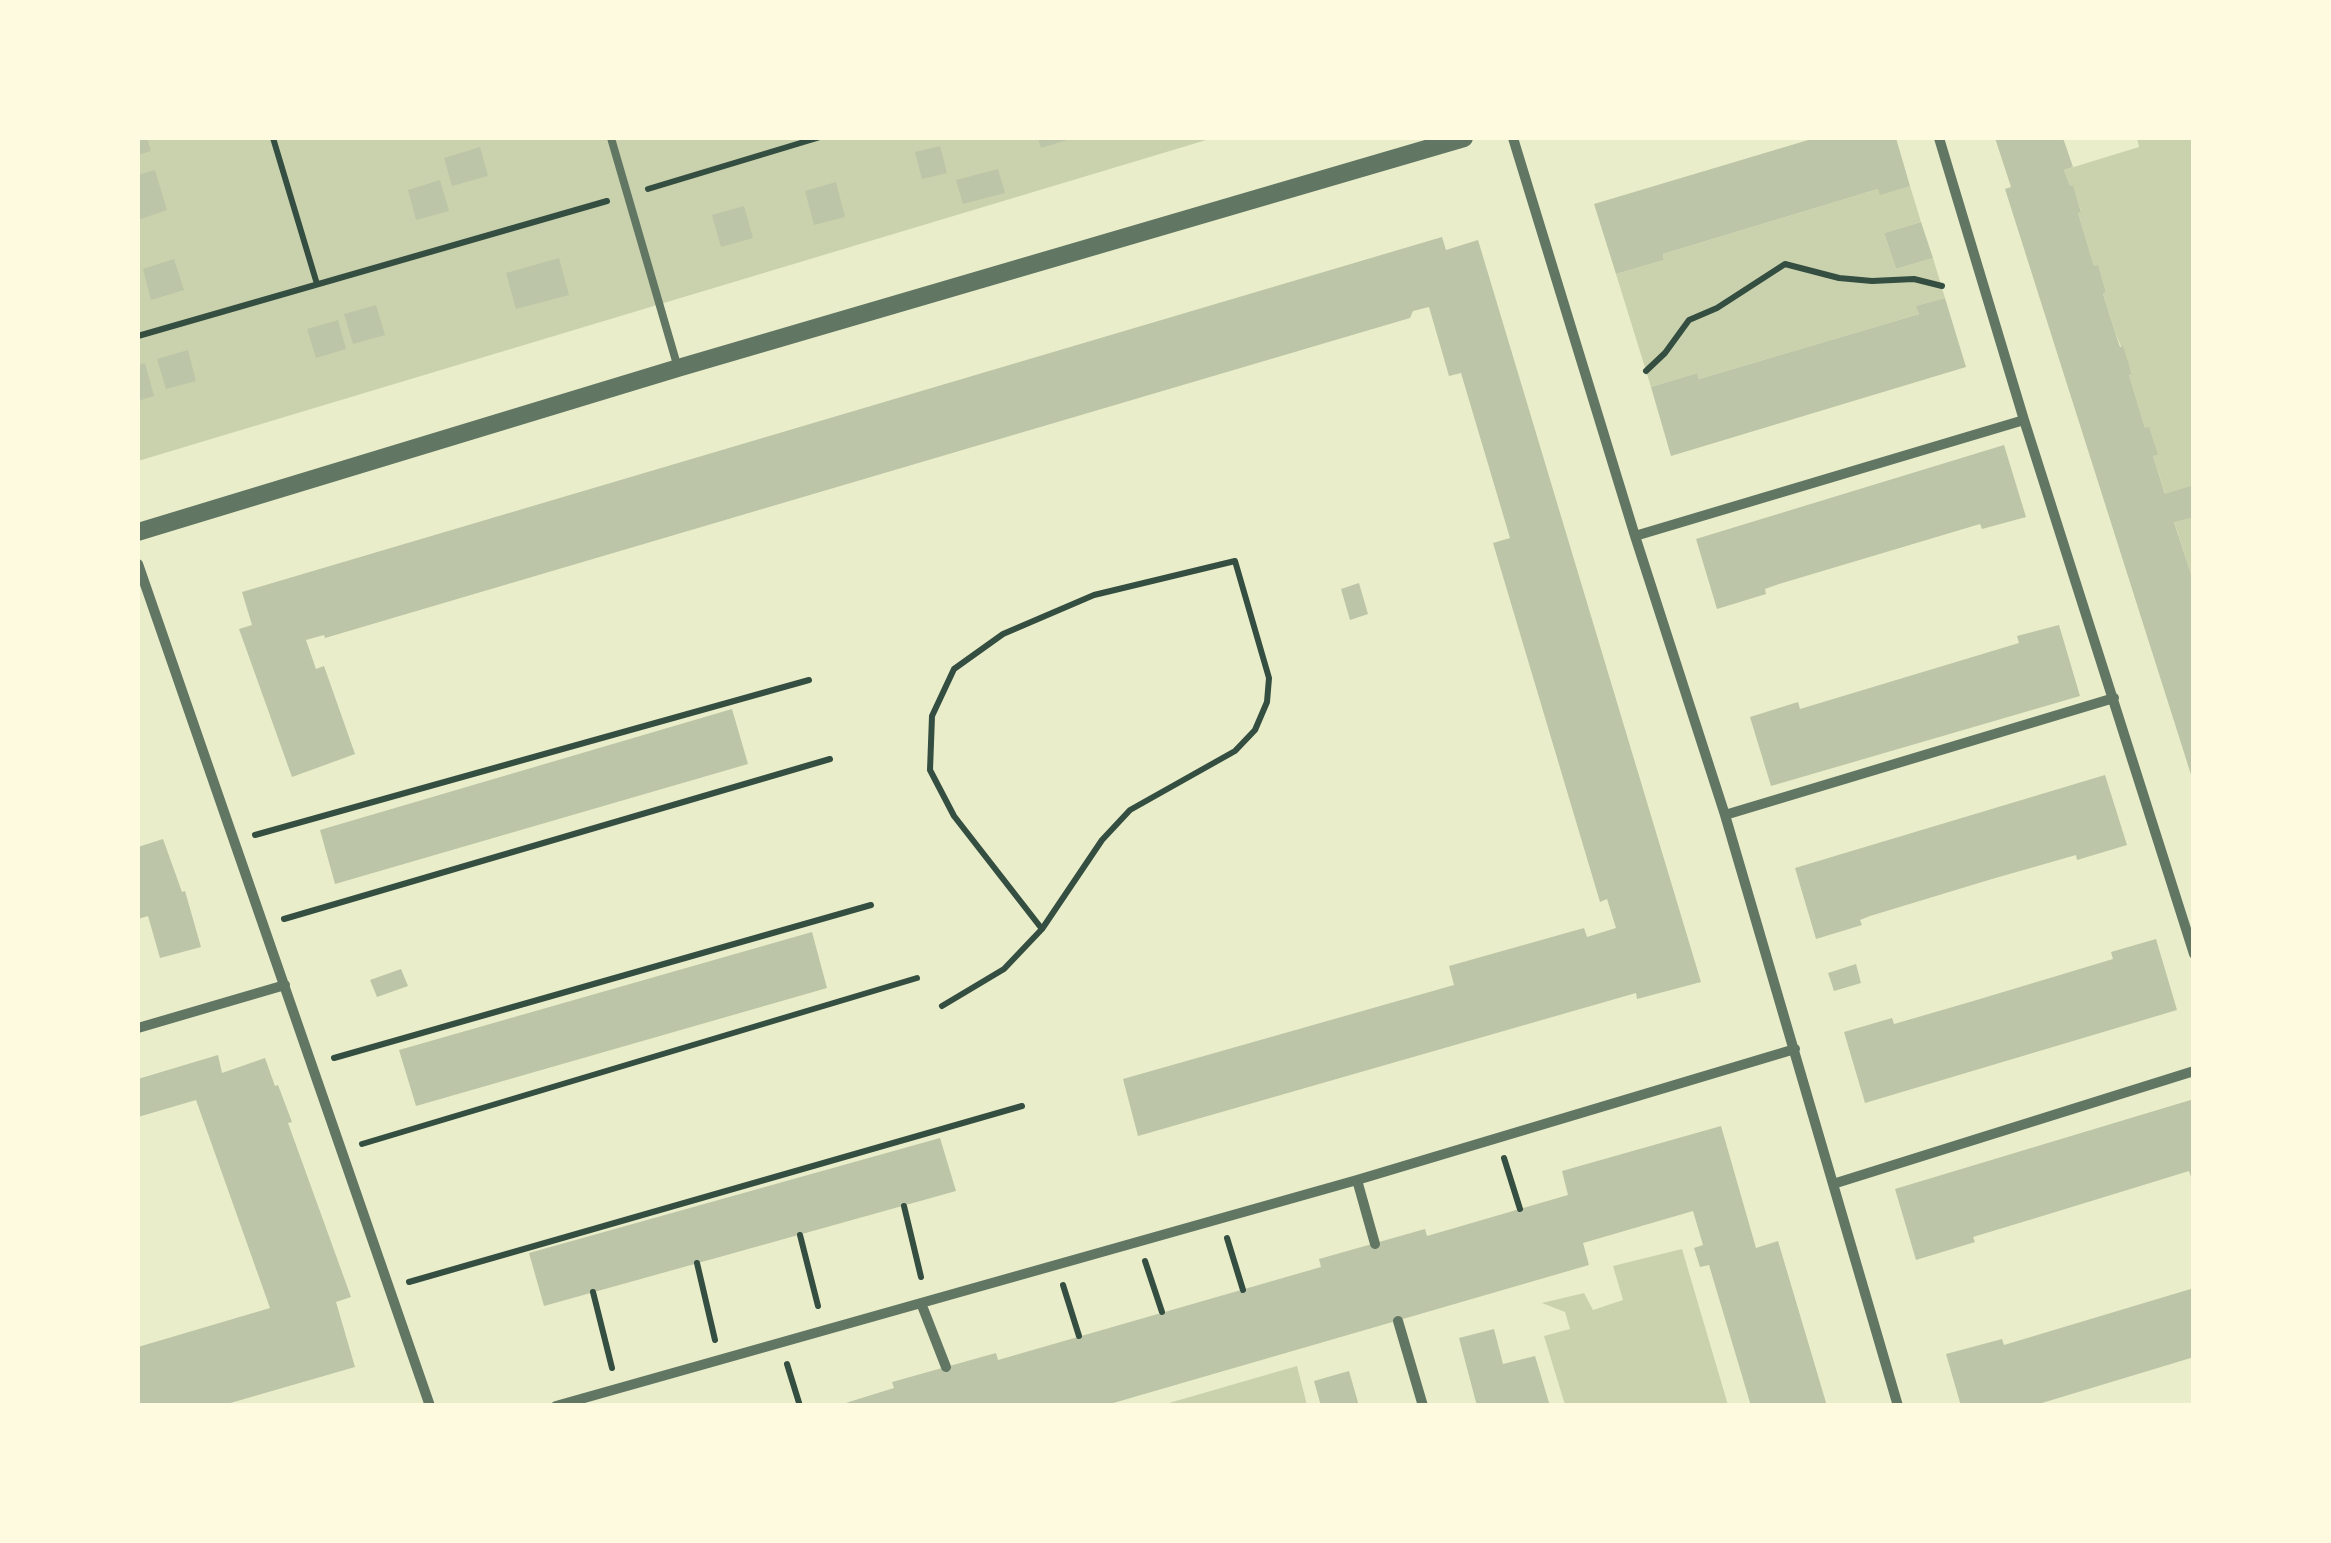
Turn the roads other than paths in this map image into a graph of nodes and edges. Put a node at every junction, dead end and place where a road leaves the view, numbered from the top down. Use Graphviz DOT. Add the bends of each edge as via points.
graph roads {
  1 [pos="611,138"];
  2 [pos="1464,138"];
  3 [pos="1513,138"];
  4 [pos="1939,138"];
  5 [pos="678,368"];
  6 [pos="2024,420"];
  7 [pos="138,532"];
  8 [pos="1635,536"];
  9 [pos="138,564"];
  10 [pos="2114,698"];
  11 [pos="1725,815"];
  12 [pos="2194,954"];
  13 [pos="285,985"];
  14 [pos="138,1028"];
  15 [pos="1795,1049"];
  16 [pos="2194,1071"];
  17 [pos="1357,1180"];
  18 [pos="1833,1184"];
  19 [pos="1375,1244"];
  20 [pos="924,1302"];
  21 [pos="1398,1321"];
  22 [pos="946,1367"];
  23 [pos="430,1406"];
  24 [pos="556,1406"];
  25 [pos="1423,1406"];
  26 [pos="1898,1406"];
  1 -- 5 [label="lane"];
  2 -- 5 [label="street"];
  3 -- 8 [label="street"];
  4 -- 6 [label="street"];
  5 -- 7 [label="street"];
  6 -- 8 [label="street"];
  6 -- 10 [label="street"];
  8 -- 11 [label="street"];
  9 -- 13 [label="street"];
  10 -- 11 [label="street"];
  10 -- 12 [label="street"];
  11 -- 15 [label="street"];
  13 -- 14 [label="street"];
  13 -- 23 [label="street"];
  15 -- 17 [label="street"];
  15 -- 18 [label="street"];
  16 -- 18 [label="street"];
  17 -- 19 [label="street"];
  17 -- 20 [label="street"];
  18 -- 26 [label="street"];
  20 -- 22 [label="street"];
  20 -- 24 [label="street"];
  21 -- 25 [label="street"];
}
